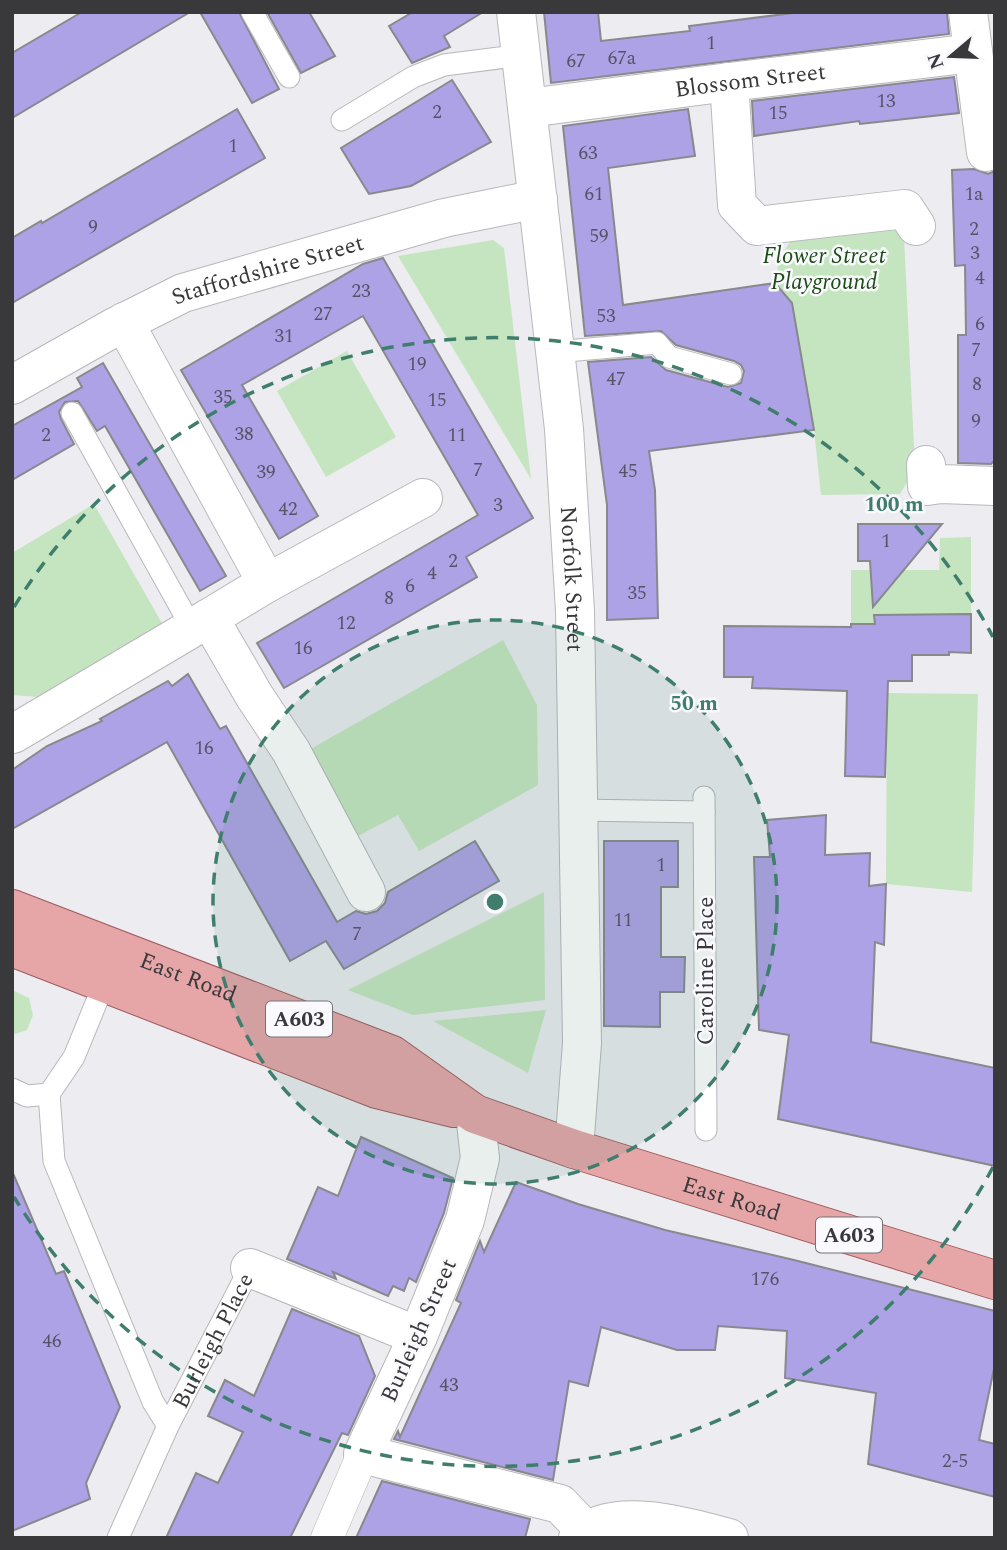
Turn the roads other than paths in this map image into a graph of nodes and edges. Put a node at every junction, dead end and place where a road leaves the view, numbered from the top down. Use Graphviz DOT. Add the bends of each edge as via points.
graph roads {
  1 [pos="252,12"];
  2 [pos="516,12"];
  3 [pos="968,12"];
  4 [pos="973,53"];
  5 [pos="522,55"];
  6 [pos="289,77"];
  7 [pos="729,82"];
  8 [pos="528,108"];
  9 [pos="342,121"];
  10 [pos="986,152"];
  11 [pos="538,198"];
  12 [pos="916,226"];
  13 [pos="124,323"];
  14 [pos="555,352"];
  15 [pos="731,374"];
  16 [pos="12,385"];
  17 [pos="72,413"];
  18 [pos="926,465"];
  19 [pos="995,486"];
  20 [pos="423,498"];
  21 [pos="267,583"];
  22 [pos="200,623"];
  23 [pos="13,734"];
  24 [pos="577,810"];
  25 [pos="366,892"];
  26 [pos="12,909"];
  27 [pos="12,947"];
  28 [pos="111,967"];
  29 [pos="12,1089"];
  30 [pos="49,1094"];
  31 [pos="472,1113"];
  32 [pos="706,1129"];
  33 [pos="574,1149"];
  34 [pos="250,1268"];
  35 [pos="995,1280"];
  36 [pos="418,1336"];
  37 [pos="168,1426"];
  38 [pos="363,1454"];
  39 [pos="582,1534"];
  40 [pos="118,1538"];
  41 [pos="327,1538"];
  42 [pos="729,1538"];
  1 -- 6 [label="lane"];
  2 -- 5 [label="street, Norfolk Street"];
  3 -- 4 [label="street"];
  4 -- 7 [label="street, Blossom Street"];
  4 -- 10 [label="street"];
  5 -- 8 [label="street, Norfolk Street"];
  5 -- 9 [label="lane" via="444,65 413,77"];
  7 -- 8 [label="street, Blossom Street"];
  7 -- 12 [label="street" via="737,205 757,226 905,209"];
  8 -- 11 [label="street, Norfolk Street"];
  11 -- 13 [label="street, Staffordshire Street" via="444,218 208,285"];
  11 -- 14 [label="street, Norfolk Street"];
  13 -- 16 [label="street, Staffordshire Street"];
  13 -- 21 [label="street"];
  14 -- 15 [label="lane" via="657,343 669,357"];
  14 -- 24 [label="street, Norfolk Street" via="575,611"];
  17 -- 22 [label="lane"];
  18 -- 19 [label="street" via="927,486"];
  20 -- 21 [label="street"];
  21 -- 22 [label="street"];
  22 -- 23 [label="street"];
  22 -- 25 [label="street" via="291,751"];
  24 -- 32 [label="lane, Caroline Place" via="704,804"];
  24 -- 33 [label="street, Norfolk Street" via="582,1043"];
  26 -- 28 [label="main road, East Road / A603"];
  27 -- 28 [label="main road, East Road / A603"];
  28 -- 30 [label="lane" via="74,1057"];
  28 -- 31 [label="main road, East Road / A603" via="377,1089"];
  29 -- 30 [label="lane" via="27,1096"];
  30 -- 37 [label="lane, Burleigh Place" via="54,1161 153,1402"];
  31 -- 33 [label="main road, East Road / A603"];
  31 -- 36 [label="street, Burleigh Street" via="480,1158 465,1220"];
  33 -- 35 [label="main road, East Road / A603"];
  34 -- 36 [label="street, Burleigh Place"];
  34 -- 37 [label="lane, Burleigh Place"];
  36 -- 38 [label="street, Burleigh Street"];
  37 -- 40 [label="lane, Burleigh Place"];
  38 -- 39 [label="street" via="561,1504"];
  38 -- 41 [label="street, Burleigh Street"];
  39 -- 42 [label="street" via="626,1519 682,1525"];
}
